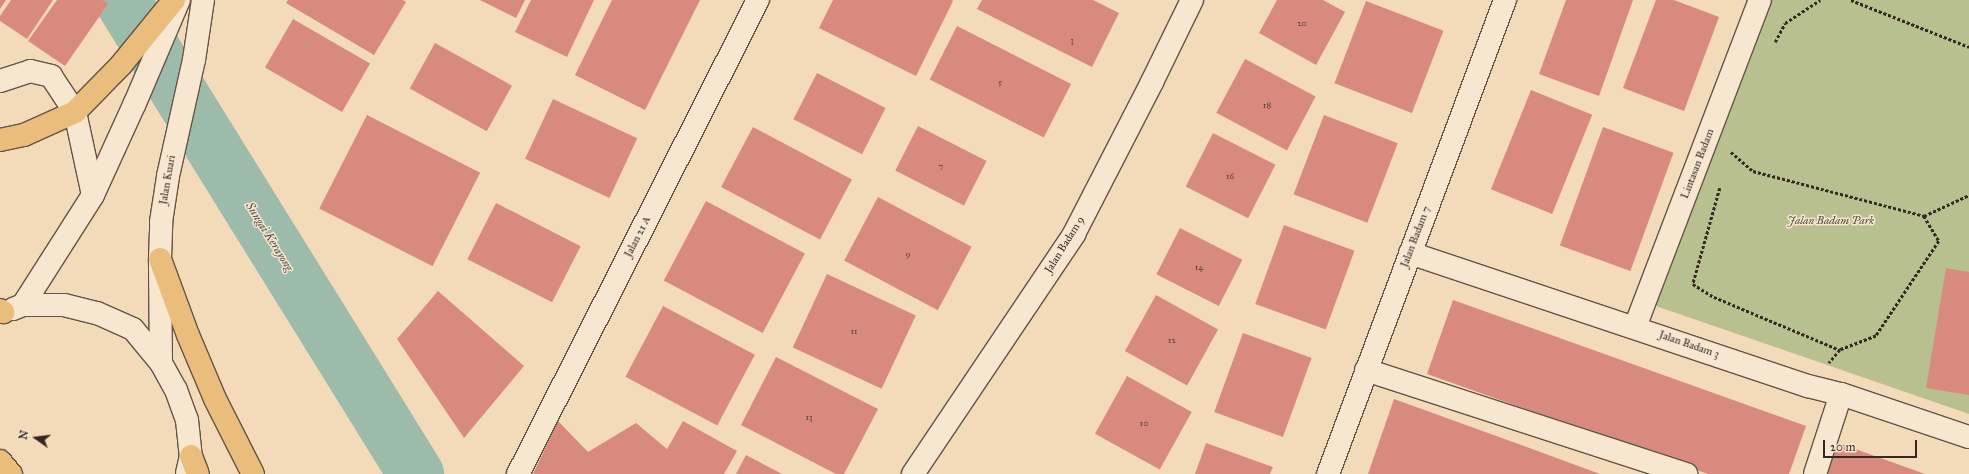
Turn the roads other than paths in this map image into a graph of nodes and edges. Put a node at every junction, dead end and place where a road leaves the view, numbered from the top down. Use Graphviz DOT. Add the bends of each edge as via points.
graph roads {
  1 [pos="174,0"];
  2 [pos="179,0"];
  3 [pos="203,0"];
  4 [pos="758,0"];
  5 [pos="1192,0"];
  6 [pos="1505,0"];
  7 [pos="1760,0"];
  8 [pos="0,81"];
  9 [pos="75,112"];
  10 [pos="0,140"];
  11 [pos="93,195"];
  12 [pos="1410,253"];
  13 [pos="160,259"];
  14 [pos="23,305"];
  15 [pos="1,312"];
  16 [pos="1635,327"];
  17 [pos="161,363"];
  18 [pos="1366,370"];
  19 [pos="1841,394"];
  20 [pos="1969,437"];
  21 [pos="0,461"];
  22 [pos="192,468"];
  23 [pos="11,474"];
  24 [pos="253,474"];
  25 [pos="518,474"];
  26 [pos="913,474"];
  27 [pos="1328,474"];
  28 [pos="1687,474"];
  29 [pos="1815,474"];
  1 -- 9 [label="highway" via="121,65"];
  2 -- 11 [label="street"];
  3 -- 13 [label="street, Jalan Kuari" via="194,60 168,176 161,222"];
  4 -- 25 [label="street, Jalan 21 A"];
  5 -- 26 [label="street, Jalan Badam 9" via="1074,234"];
  6 -- 12 [label="street, Jalan Badam 7"];
  7 -- 16 [label="street, Lintasan Badam"];
  8 -- 9 [label="street" via="30,71 51,76"];
  9 -- 10 [label="highway" via="24,135"];
  9 -- 11 [label="street"];
  11 -- 14 [label="street"];
  12 -- 16 [label="street, Jalan Badam 3"];
  12 -- 18 [label="street, Jalan Badam 7"];
  13 -- 17 [label="street, Jalan Kuari"];
  13 -- 24 [label="highway" via="215,399"];
  14 -- 15 [label="street"];
  14 -- 17 [label="street" via="64,305 97,313 133,329"];
  16 -- 19 [label="street, Jalan Badam 3" via="1808,386"];
  17 -- 22 [label="street" via="176,390 187,420"];
  18 -- 27 [label="street, Jalan Badam 7"];
  18 -- 28 [label="street"];
  19 -- 20 [label="street, Jalan Badam 3"];
  19 -- 29 [label="street"];
  21 -- 23 [label="highway"];
}
